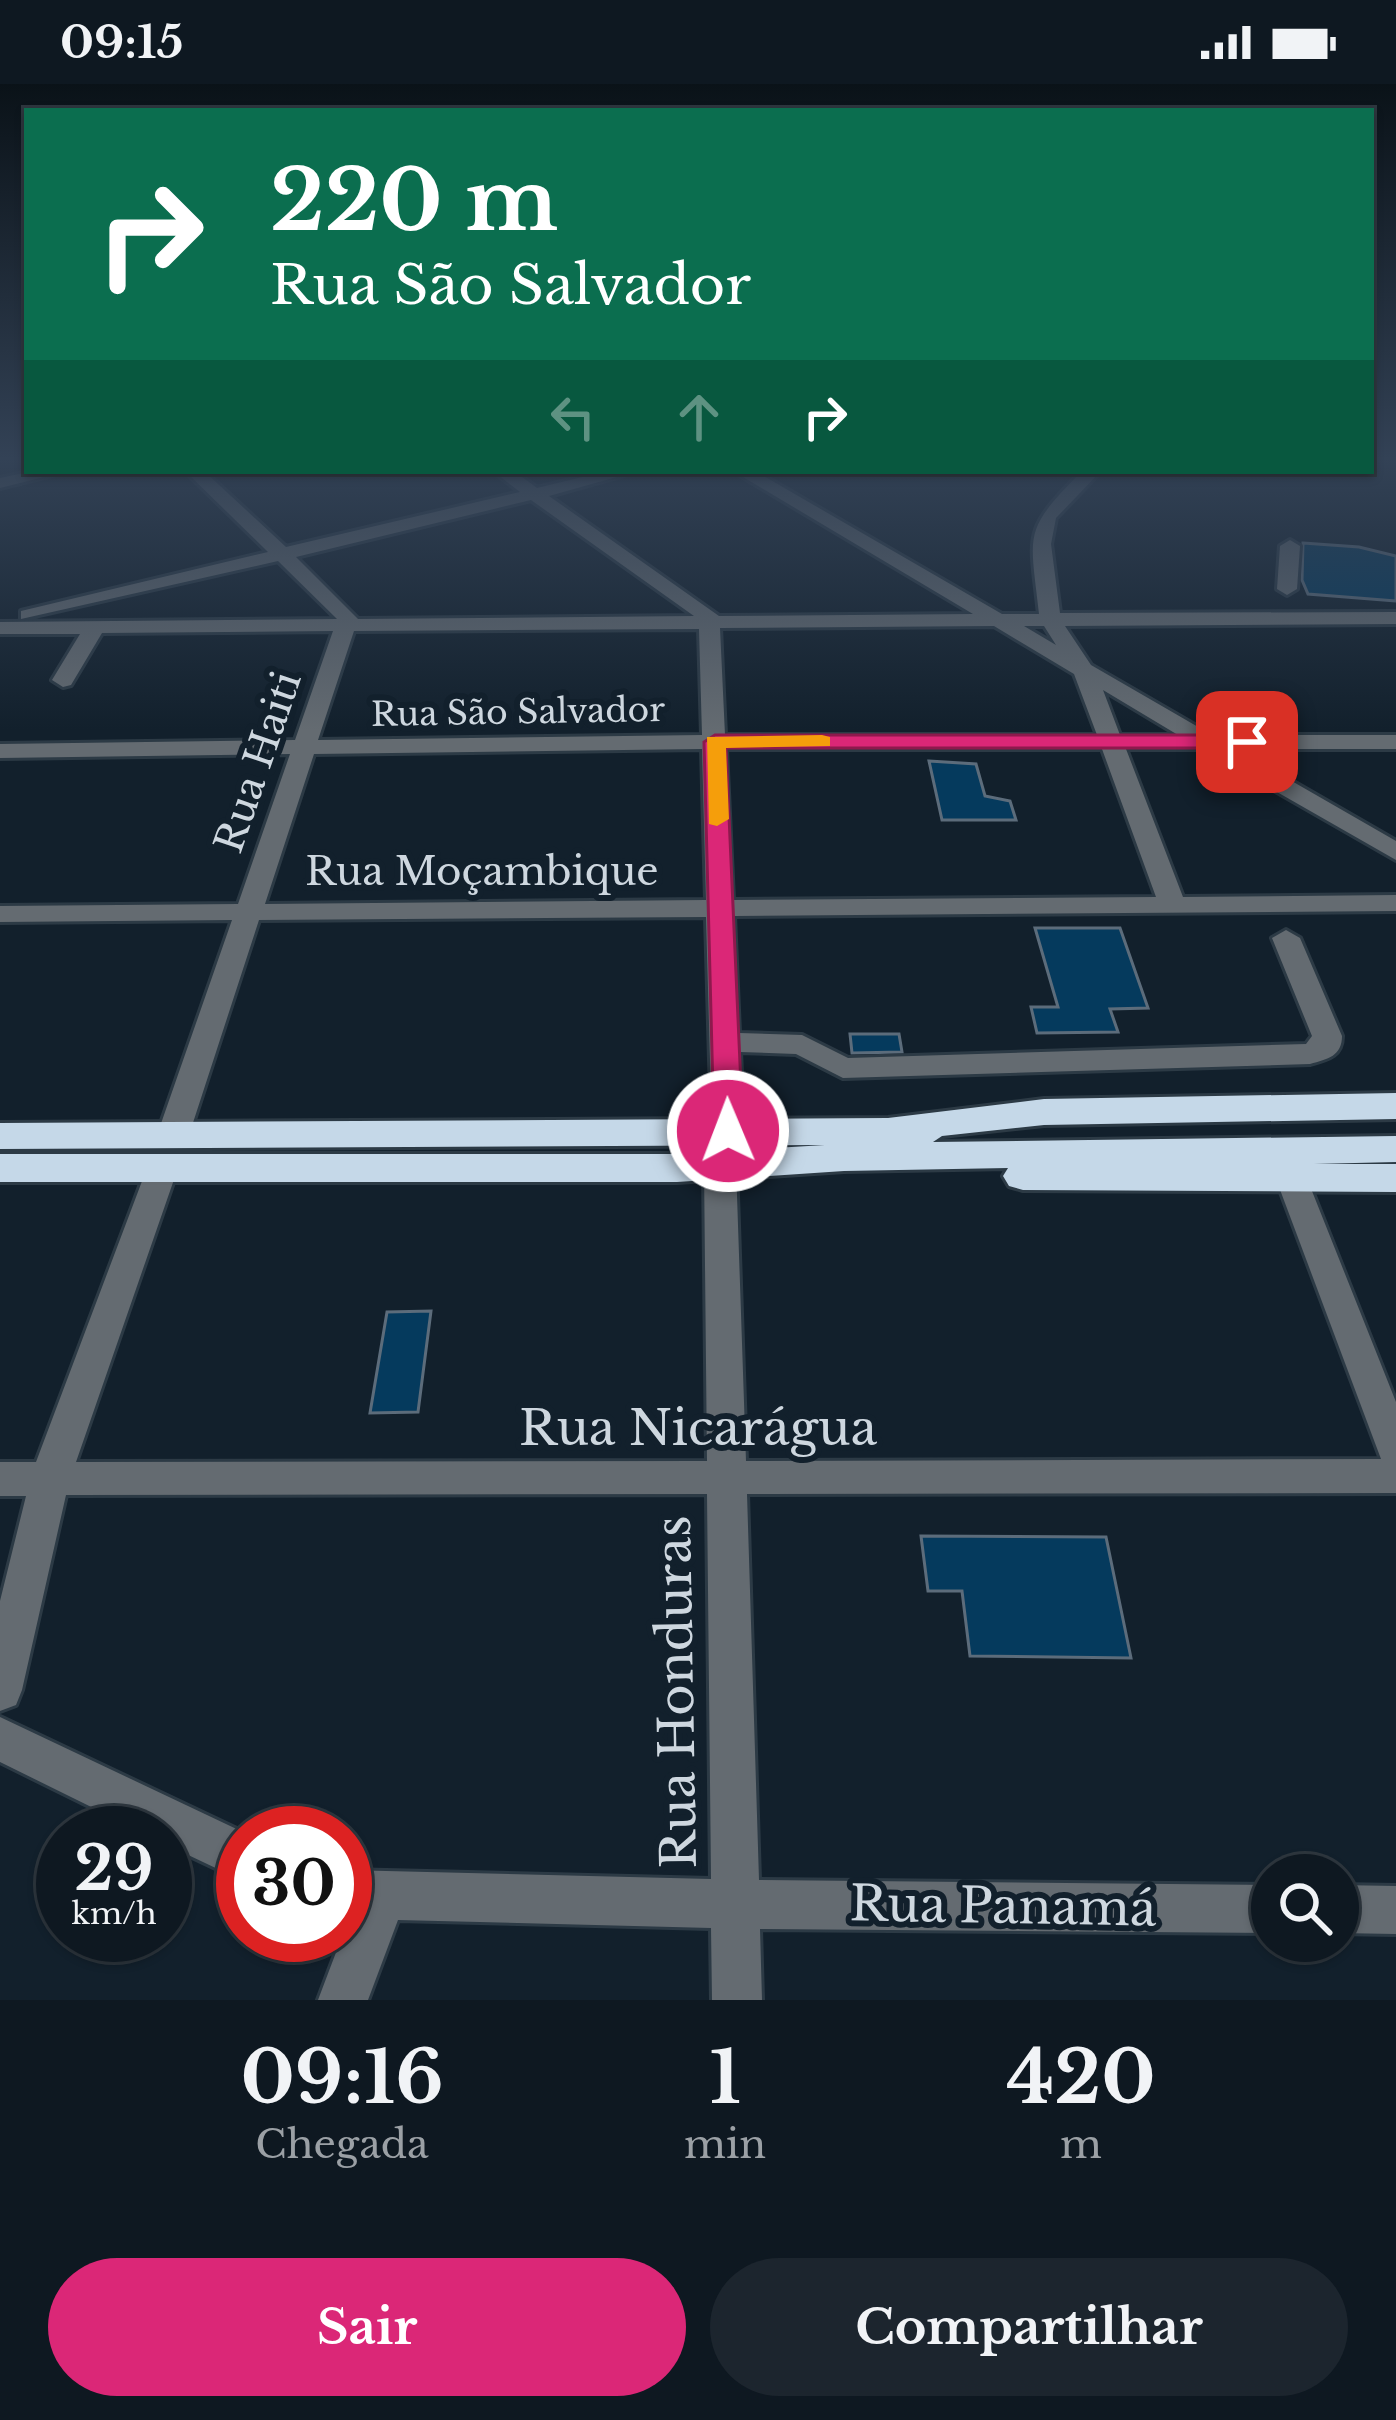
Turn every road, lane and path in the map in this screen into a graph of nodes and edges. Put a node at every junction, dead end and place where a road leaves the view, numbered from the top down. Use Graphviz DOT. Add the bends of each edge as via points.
graph roads {
  1 [pos="278,550"];
  2 [pos="297,550"];
  3 [pos="617,550"];
  4 [pos="879,550"];
  5 [pos="1042,550"];
  6 [pos="1291,550"];
  7 [pos="282,554"];
  8 [pos="123,565"];
  9 [pos="137,588"];
  10 [pos="993,617"];
  11 [pos="1396,618"];
  12 [pos="1285,619"];
  13 [pos="1050,620"];
  14 [pos="711,624"];
  15 [pos="0,625"];
  16 [pos="347,626"];
  17 [pos="95,627"];
  18 [pos="1084,671"];
  19 [pos="63,680"];
  20 [pos="715,742"];
  21 [pos="1114,742"];
  22 [pos="1209,742"];
  23 [pos="1396,742"];
  24 [pos="305,748"];
  25 [pos="0,751"];
  26 [pos="1396,852"];
  27 [pos="1396,903"];
  28 [pos="1173,905"];
  29 [pos="720,908"];
  30 [pos="247,912"];
  31 [pos="0,914"];
  32 [pos="1286,938"];
  33 [pos="727,1042"];
  34 [pos="1396,1106"];
  35 [pos="1396,1130"];
  36 [pos="866,1131"];
  37 [pos="0,1136"];
  38 [pos="724,1149"];
  39 [pos="1396,1149"];
  40 [pos="168,1151"];
  41 [pos="0,1168"];
  42 [pos="1396,1178"];
  43 [pos="1292,1179"];
  44 [pos="1396,1451"];
  45 [pos="1396,1476"];
  46 [pos="0,1478"];
  47 [pos="50,1478"];
  48 [pos="726,1480"];
  49 [pos="0,1690"];
  50 [pos="0,1739"];
  51 [pos="216,1844"];
  52 [pos="372,1894"];
  53 [pos="735,1904"];
  54 [pos="1251,1909"];
  55 [pos="1359,1910"];
  56 [pos="1396,1910"];
  57 [pos="351,1962"];
  58 [pos="343,2000"];
  59 [pos="737,2000"];
  1 -- 7 [label="street"];
  2 -- 7 [label="street"];
  3 -- 14 [label="street" via="701,608"];
  4 -- 10 [label="street"];
  5 -- 13 [label="street"];
  6 -- 12 [label="street"];
  7 -- 9 [label="street"];
  7 -- 16 [label="street" via="349,617"];
  8 -- 9 [label="street"];
  9 -- 15 [label="street"];
  10 -- 13 [label="street"];
  10 -- 14 [label="street"];
  10 -- 18 [label="street"];
  11 -- 12 [label="street"];
  12 -- 13 [label="street"];
  13 -- 18 [label="street"];
  14 -- 16 [label="street"];
  14 -- 20 [label="street, Rua Honduras"];
  15 -- 17 [label="street"];
  16 -- 17 [label="street"];
  16 -- 24 [label="street, Rua Haiti"];
  17 -- 19 [label="street"];
  18 -- 21 [label="street"];
  18 -- 22 [label="street"];
  20 -- 21 [label="street, Rua São Salvador"];
  20 -- 24 [label="street, Rua São Salvador"];
  20 -- 29 [label="street, Rua Honduras"];
  21 -- 22 [label="street, Rua São Salvador"];
  21 -- 28 [label="street"];
  22 -- 23 [label="street, Rua São Salvador"];
  22 -- 26 [label="street"];
  24 -- 25 [label="street, Rua São Salvador"];
  24 -- 30 [label="street, Rua Haiti"];
  27 -- 28 [label="street, Rua Moçambique"];
  28 -- 29 [label="street, Rua Moçambique"];
  29 -- 30 [label="street, Rua Moçambique"];
  29 -- 33 [label="street, Rua Honduras"];
  30 -- 31 [label="street, Rua Moçambique"];
  30 -- 40 [label="street, Rua Haiti"];
  32 -- 33 [label="street" via="1327,1036 1327,1047 1310,1054 843,1068 802,1045"];
  33 -- 38 [label="street, Rua Honduras"];
  34 -- 36 [label="highway" via="1044,1112"];
  35 -- 36 [label="highway"];
  36 -- 38 [label="highway"];
  37 -- 40 [label="highway"];
  38 -- 39 [label="highway"];
  38 -- 40 [label="highway"];
  38 -- 43 [label="highway"];
  38 -- 48 [label="street, Rua Honduras"];
  40 -- 41 [label="highway"];
  40 -- 47 [label="street, Rua Haiti"];
  42 -- 43 [label="highway"];
  43 -- 44 [label="street"];
  45 -- 48 [label="street, Rua Nicarágua"];
  46 -- 47 [label="street, Rua Nicarágua"];
  47 -- 48 [label="street, Rua Nicarágua"];
  47 -- 49 [label="street, Rua Haiti"];
  48 -- 53 [label="street, Rua Honduras"];
  50 -- 51 [label="street"];
  52 -- 53 [label="street, Rua Panamá"];
  53 -- 54 [label="street, Rua Panamá"];
  53 -- 59 [label="street, Rua Honduras"];
  55 -- 56 [label="street"];
  57 -- 58 [label="street"];
}
